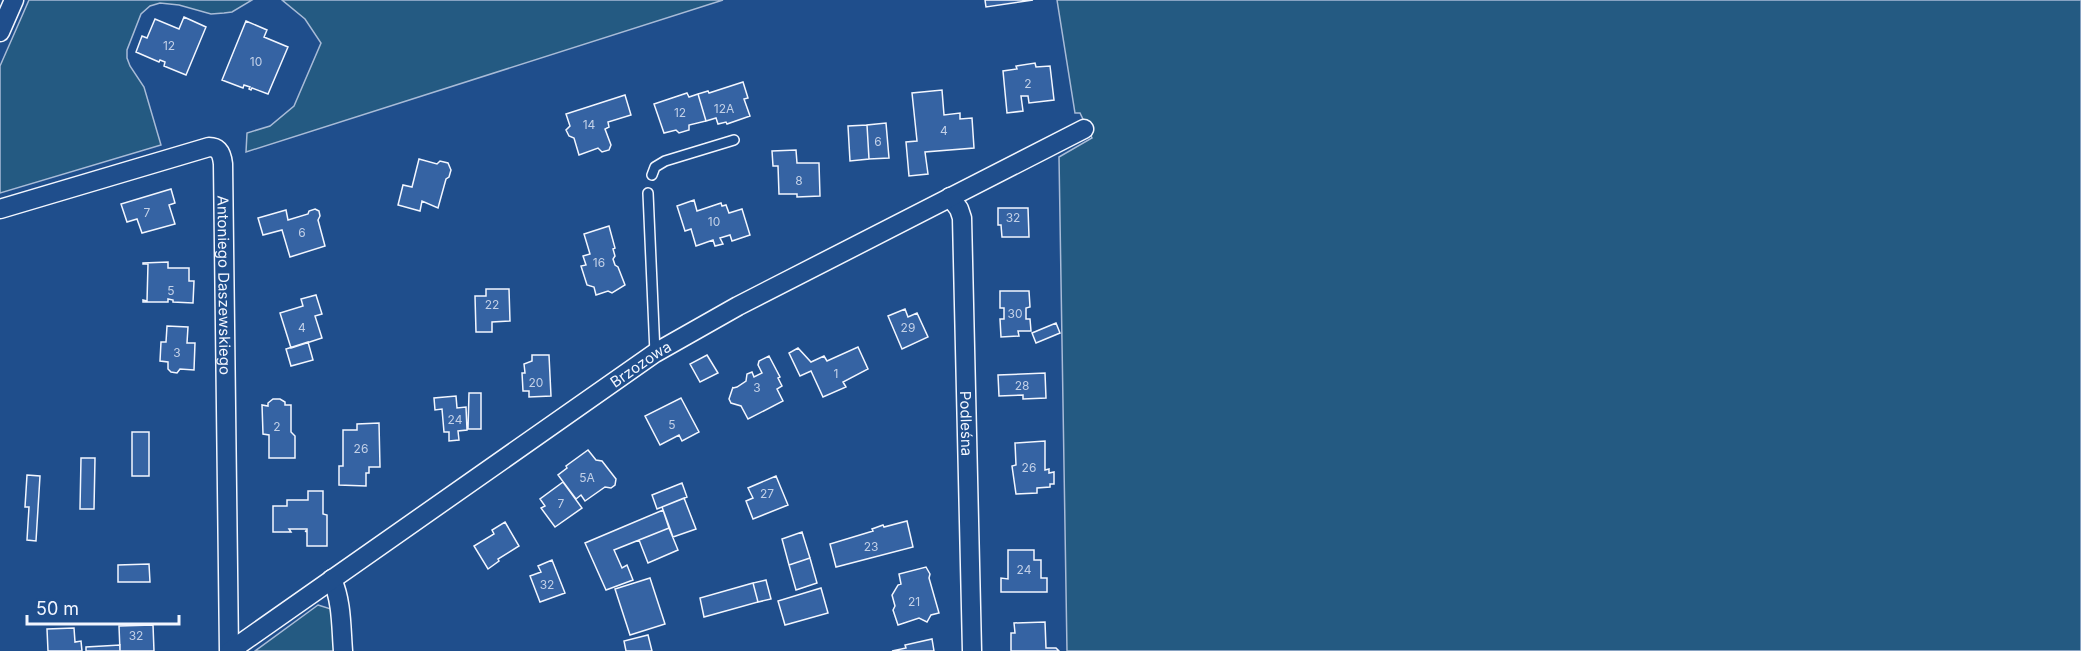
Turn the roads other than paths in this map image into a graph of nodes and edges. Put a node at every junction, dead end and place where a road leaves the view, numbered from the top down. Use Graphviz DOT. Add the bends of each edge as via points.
graph roads {
  1 [pos="14,0"];
  2 [pos="0,32"];
  3 [pos="1084,129"];
  4 [pos="734,140"];
  5 [pos="652,175"];
  6 [pos="648,193"];
  7 [pos="950,197"];
  8 [pos="0,209"];
  9 [pos="655,353"];
  10 [pos="332,579"];
  11 [pos="229,651"];
  12 [pos="343,651"];
  13 [pos="972,651"];
  1 -- 2 [label="street"];
  3 -- 7 [label="street, Brzozowa"];
  4 -- 5 [label="lane" via="665,161 655,167"];
  6 -- 9 [label="lane"];
  7 -- 9 [label="street, Brzozowa"];
  7 -- 13 [label="street, Podleśna" via="962,218"];
  8 -- 11 [label="street, Antoniego Daszewskiego" via="209,147 219,150 223,164"];
  9 -- 10 [label="street, Brzozowa"];
  10 -- 11 [label="street, Brzozowa"];
  10 -- 12 [label="street" via="340,609"];
}
